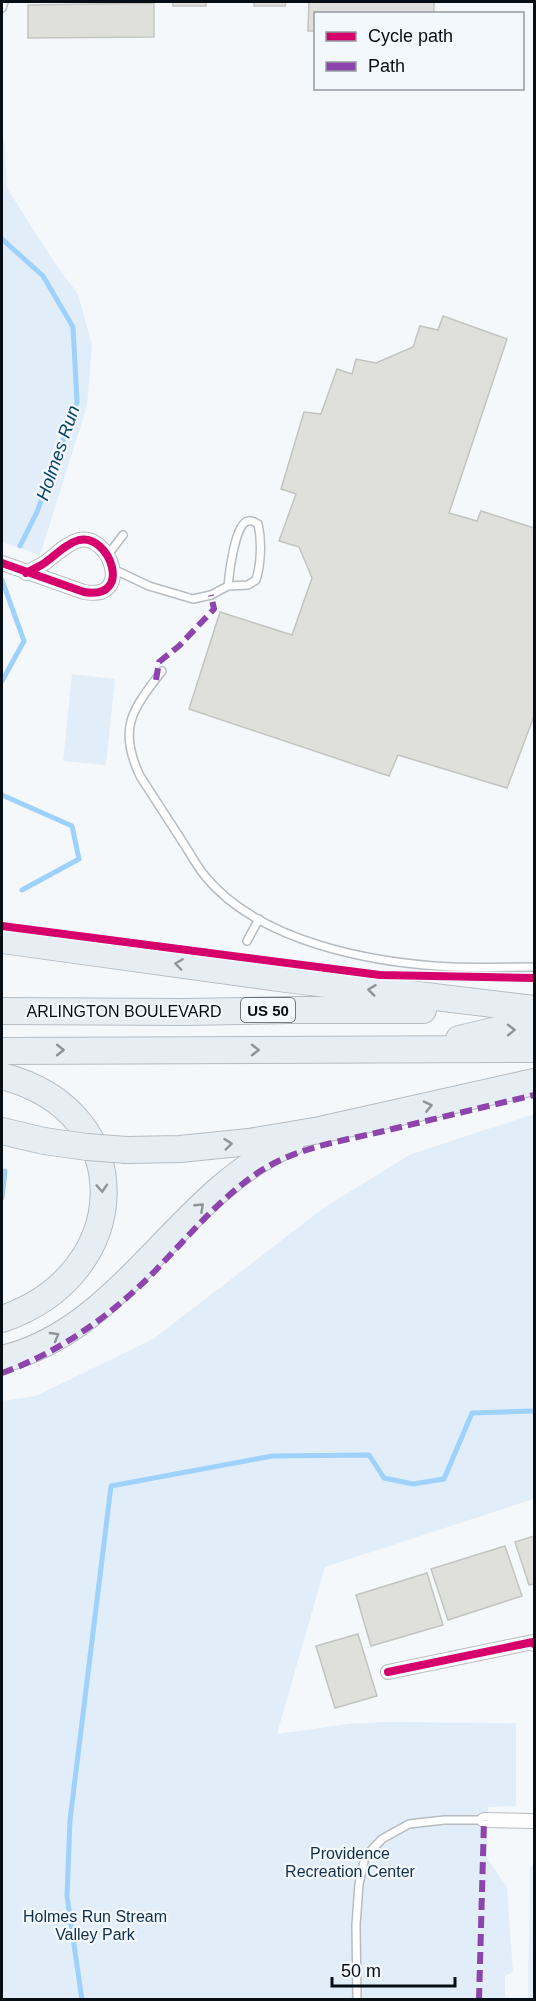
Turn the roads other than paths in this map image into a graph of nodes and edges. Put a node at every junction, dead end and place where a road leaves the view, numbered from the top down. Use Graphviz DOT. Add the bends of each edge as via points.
graph roads {
  1 [pos="4,2"];
  2 [pos="2,8"];
  3 [pos="123,535"];
  4 [pos="110,562"];
  5 [pos="2,563"];
  6 [pos="27,573"];
  7 [pos="228,586"];
  8 [pos="162,671"];
  9 [pos="259,919"];
  10 [pos="2,940"];
  11 [pos="248,941"];
  12 [pos="534,967"];
  13 [pos="534,1009"];
  14 [pos="2,1011"];
  15 [pos="534,1030"];
  16 [pos="534,1049"];
  17 [pos="412,1050"];
  18 [pos="2,1051"];
  19 [pos="2,1076"];
  20 [pos="534,1082"];
  21 [pos="320,1130"];
  22 [pos="2,1131"];
  23 [pos="2,1319"];
  24 [pos="2,1359"];
  25 [pos="534,1642"];
  26 [pos="388,1672"];
  27 [pos="484,1820"];
  28 [pos="534,1821"];
  29 [pos="357,2000"];
  1 -- 2 [label="lane"];
  3 -- 4 [label="lane"];
  4 -- 6 [label="street" via="98,544 78,541"];
  4 -- 6 [label="street" via="114,579 110,587 92,594"];
  4 -- 7 [label="lane" via="149,586 193,599"];
  5 -- 6 [label="street"];
  7 -- 7 [label="lane" via="241,527 249,520 258,524 260,533 256,580 248,585"];
  8 -- 9 [label="lane" via="140,699 133,716 129,739 136,768 205,875"];
  9 -- 11 [label="lane"];
  9 -- 12 [label="lane" via="310,941 372,958 451,967"];
  13 -- 10 [label="highway, one-way"];
  13 -- 14 [label="highway, ARLINGTON BOULEVARD / US 50"];
  17 -- 15 [label="highway, one-way" via="497,1030"];
  16 -- 17 [label="highway"];
  18 -- 17 [label="highway, one-way"];
  19 -- 23 [label="highway, one-way" via="42,1092 78,1120 88,1133 103,1184 103,1206 92,1247 71,1276 52,1293"];
  21 -- 20 [label="highway, one-way"];
  22 -- 21 [label="highway, one-way, bridge" via="44,1141 127,1150 249,1142"];
  24 -- 21 [label="highway, one-way" via="37,1347 90,1315 233,1178 282,1146"];
  25 -- 26 [label="street"];
  27 -- 28 [label="street"];
  27 -- 29 [label="lane" via="409,1824 382,1839 365,1857 359,1884"];
}
